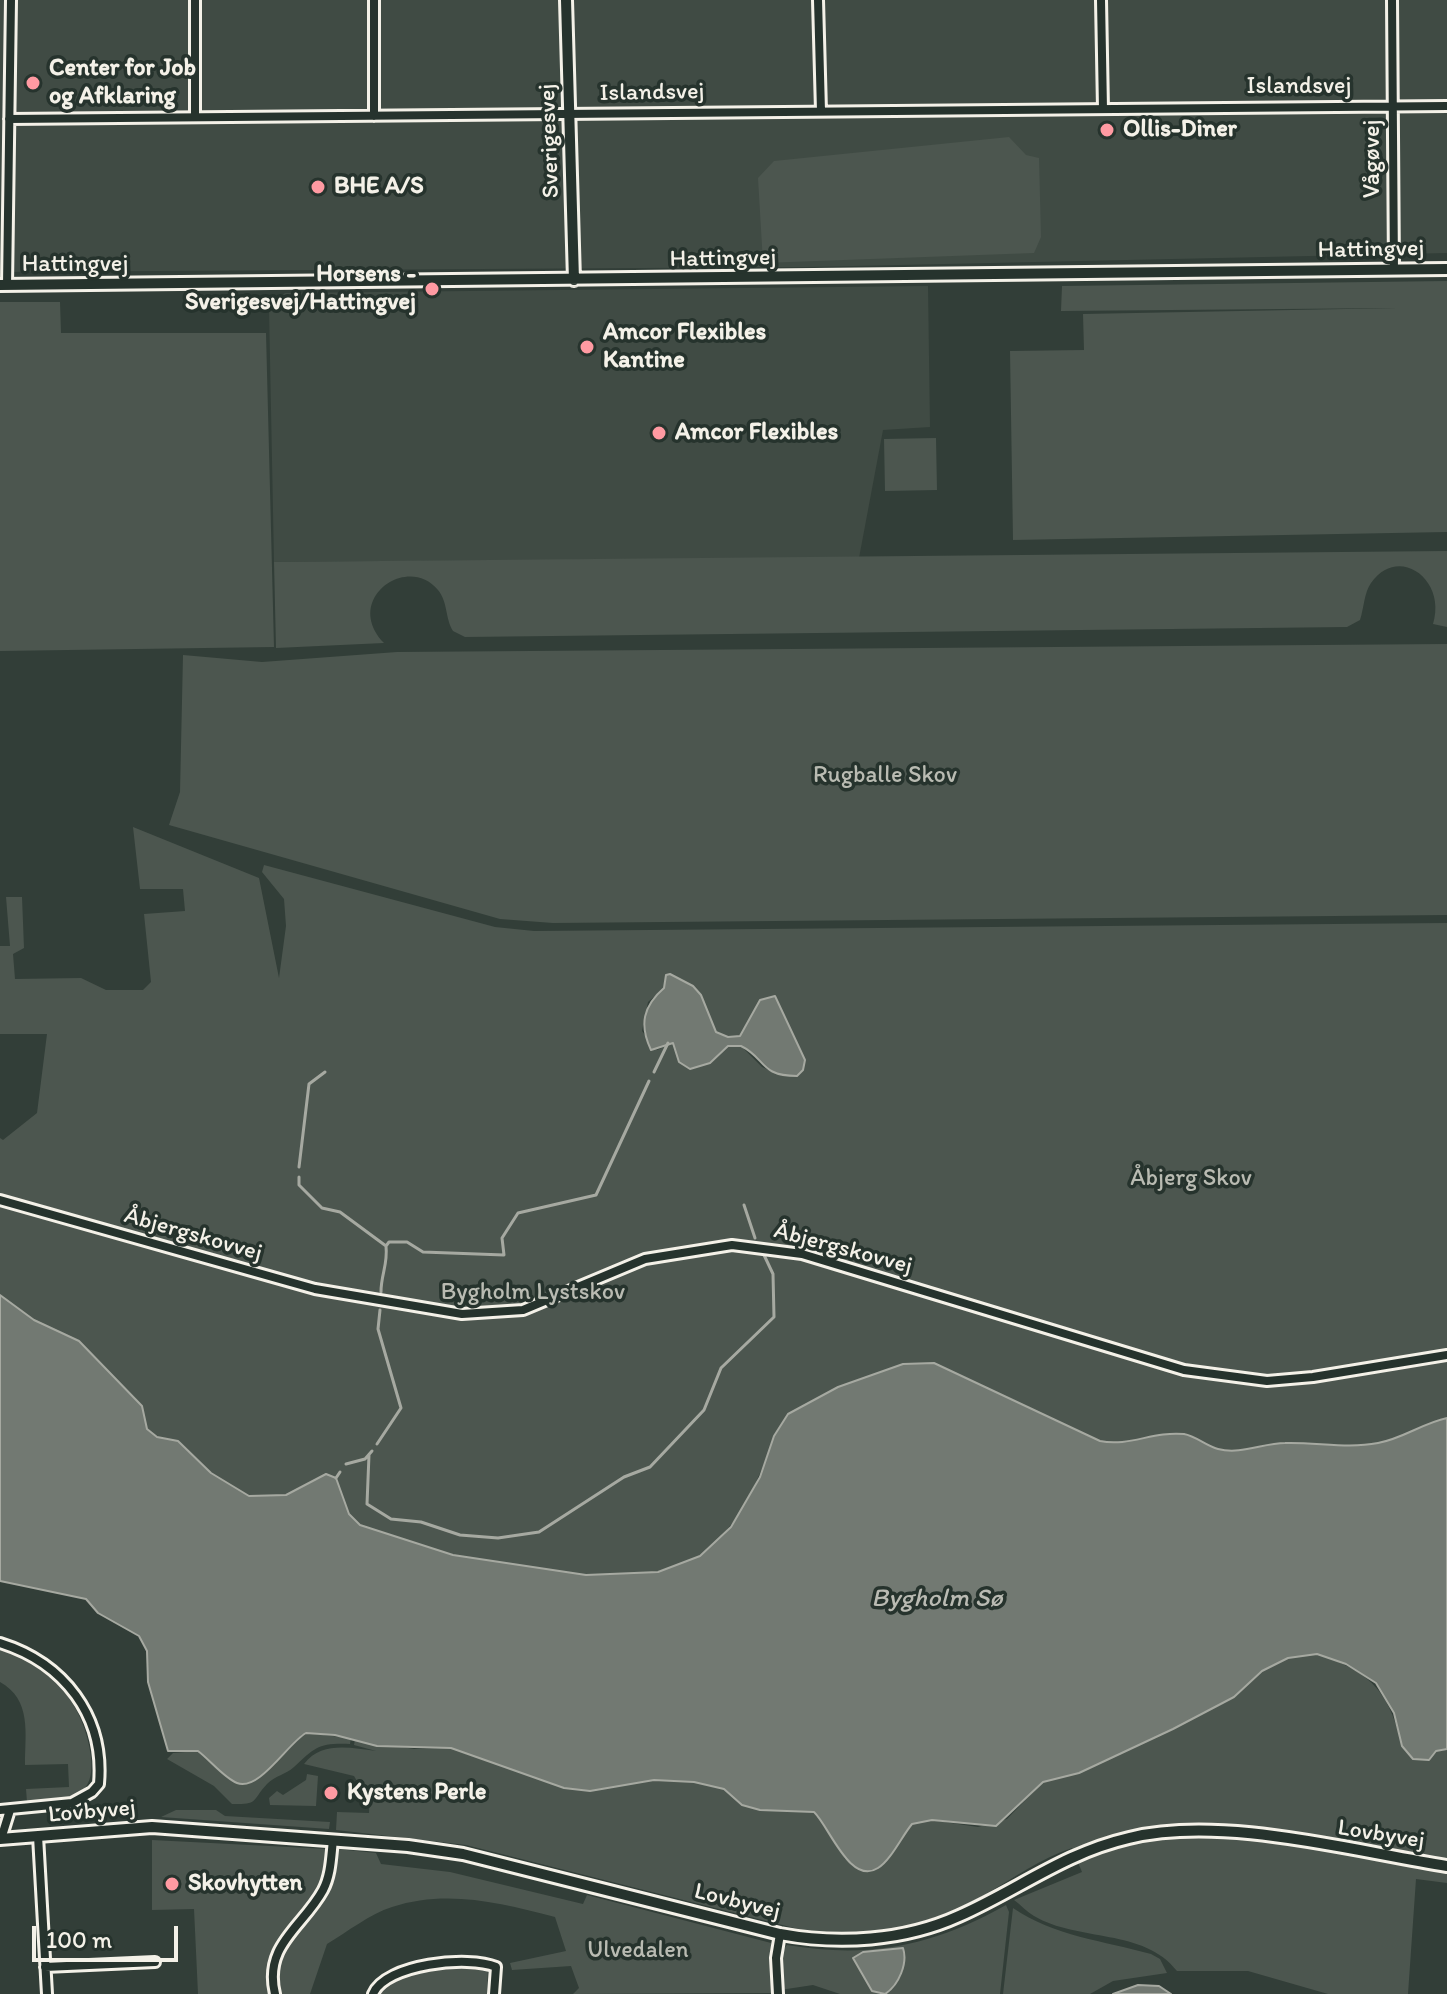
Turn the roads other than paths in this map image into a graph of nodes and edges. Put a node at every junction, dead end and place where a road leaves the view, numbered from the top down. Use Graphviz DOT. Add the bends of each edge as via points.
graph roads {
  1 [pos="11,0"];
  2 [pos="195,0"];
  3 [pos="374,0"];
  4 [pos="566,0"];
  5 [pos="818,0"];
  6 [pos="1101,0"];
  7 [pos="1392,0"];
  8 [pos="1447,106"];
  9 [pos="1393,107"];
  10 [pos="1103,109"];
  11 [pos="821,111"];
  12 [pos="569,114"];
  13 [pos="374,116"];
  14 [pos="195,117"];
  15 [pos="9,119"];
  16 [pos="1447,269"];
  17 [pos="1394,270"];
  18 [pos="574,280"];
  19 [pos="4,285"];
  20 [pos="0,1200"];
  21 [pos="1447,1355"];
  22 [pos="0,1643"];
  23 [pos="5,1810"];
  24 [pos="38,1836"];
  25 [pos="0,1839"];
  26 [pos="333,1840"];
  27 [pos="1447,1866"];
  28 [pos="780,1934"];
  29 [pos="155,1962"];
  30 [pos="45,1967"];
  31 [pos="47,1994"];
  32 [pos="275,1994"];
  33 [pos="373,1994"];
  34 [pos="494,1994"];
  35 [pos="778,1994"];
  1 -- 15 [label="street"];
  2 -- 14 [label="street"];
  3 -- 13 [label="street"];
  4 -- 12 [label="street, Sverigesvej"];
  5 -- 11 [label="street"];
  6 -- 10 [label="street"];
  7 -- 9 [label="street, Vågøvej"];
  8 -- 9 [label="street, Islandsvej"];
  9 -- 10 [label="street, Islandsvej"];
  9 -- 17 [label="street, Vågøvej"];
  10 -- 11 [label="street, Islandsvej"];
  11 -- 12 [label="street, Islandsvej"];
  12 -- 13 [label="street, Islandsvej"];
  12 -- 18 [label="street, Sverigesvej"];
  13 -- 14 [label="street, Islandsvej"];
  14 -- 15 [label="street, Islandsvej"];
  15 -- 19 [label="street"];
  16 -- 17 [label="street, Hattingvej"];
  17 -- 18 [label="street, Hattingvej"];
  18 -- 19 [label="street, Hattingvej"];
  20 -- 21 [label="street, Åbjergskovvej" via="315,1289 462,1314 523,1310 645,1259 732,1245 802,1254 1184,1370 1267,1381"];
  22 -- 23 [label="street" via="38,1659 72,1687 88,1715 99,1760 99,1784 80,1800"];
  23 -- 25 [label="street"];
  24 -- 25 [label="street, Lovbyvej"];
  24 -- 26 [label="street, Lovbyvej" via="152,1827"];
  24 -- 30 [label="street"];
  26 -- 28 [label="street, Lovbyvej" via="463,1854"];
  26 -- 32 [label="street" via="326,1886 275,1954"];
  27 -- 28 [label="street, Lovbyvej" via="1270,1837 1165,1831 1068,1856 961,1915 914,1932 862,1939"];
  28 -- 35 [label="street"];
  29 -- 30 [label="street"];
  30 -- 31 [label="street"];
  33 -- 34 [label="street" via="382,1981 406,1971 454,1961 496,1967"];
}
